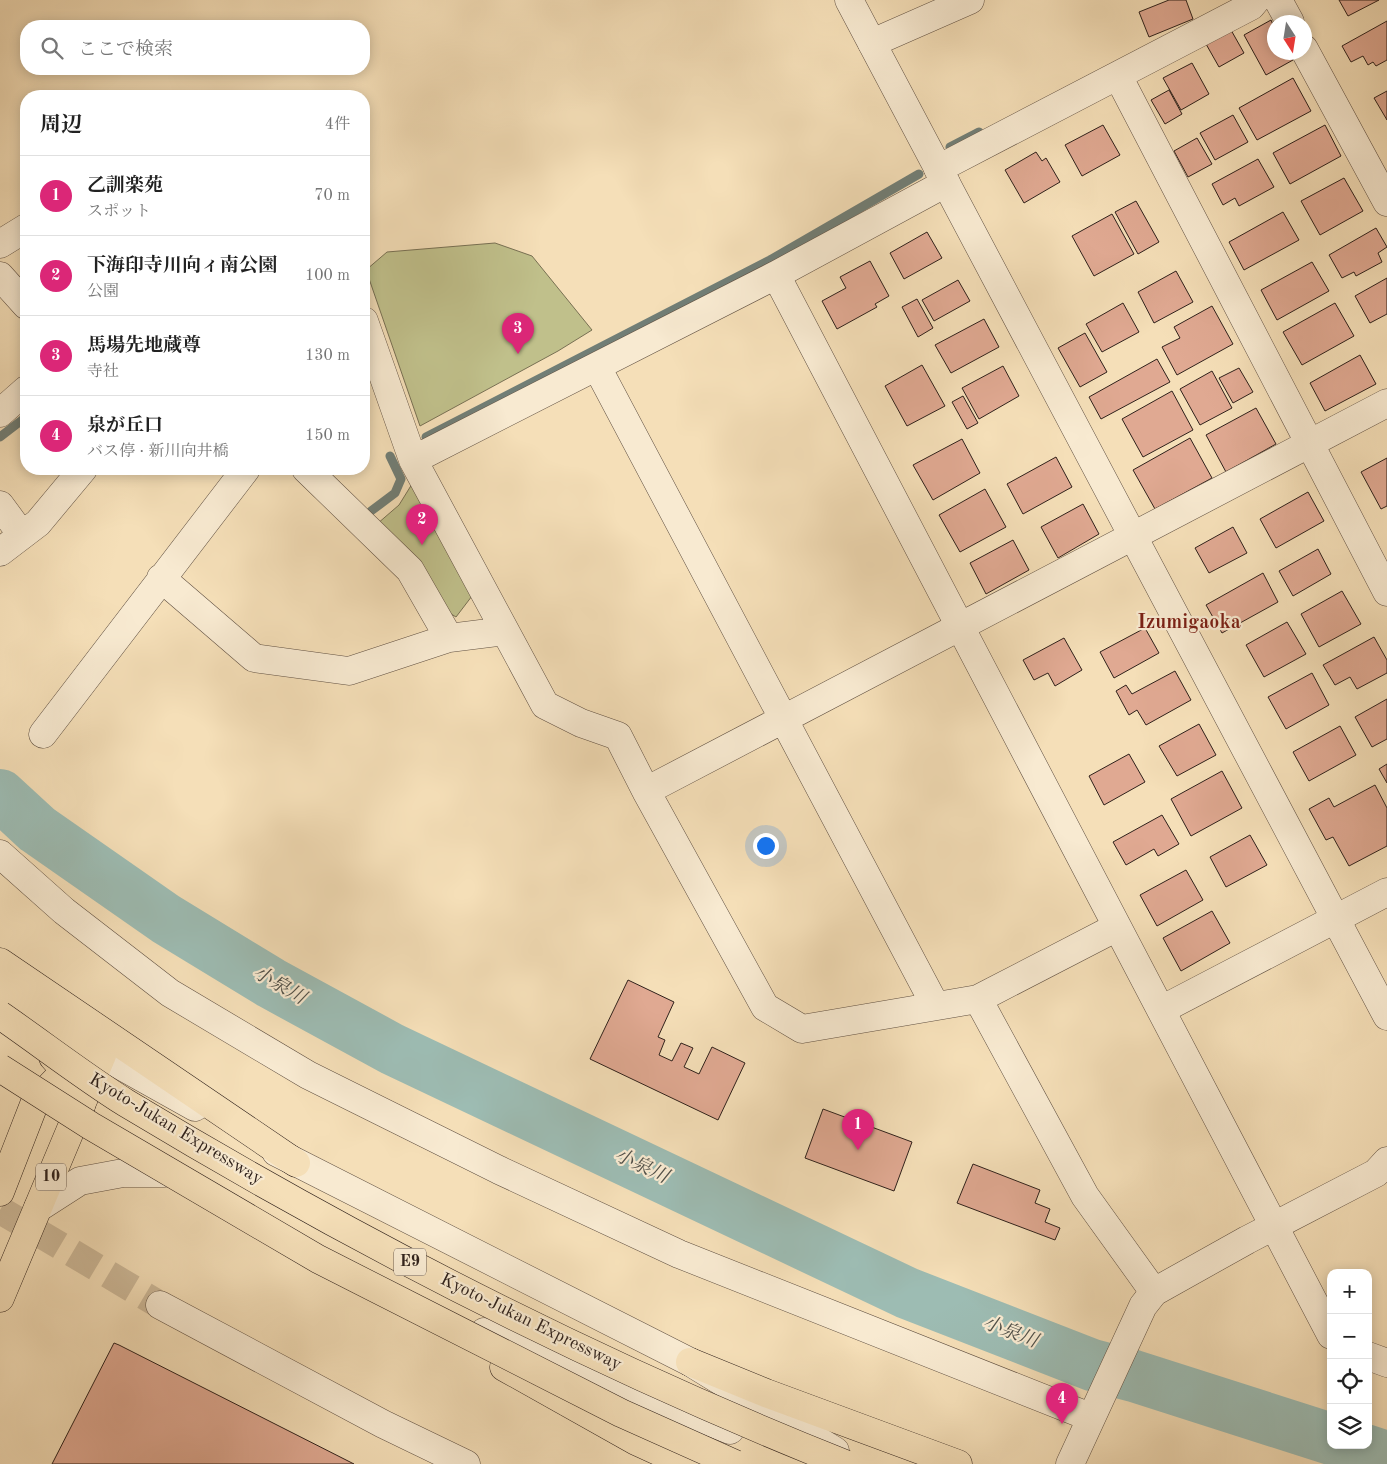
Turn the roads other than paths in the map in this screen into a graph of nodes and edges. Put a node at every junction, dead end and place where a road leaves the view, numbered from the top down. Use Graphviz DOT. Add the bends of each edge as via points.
graph roads {
  1 [pos="849,0"];
  2 [pos="970,0"];
  3 [pos="1256,0"];
  4 [pos="1278,0"];
  5 [pos="1286,15"];
  6 [pos="872,43"];
  7 [pos="1310,60"];
  8 [pos="1118,76"];
  9 [pos="942,176"];
  10 [pos="1387,202"];
  11 [pos="20,232"];
  12 [pos="0,244"];
  13 [pos="776,275"];
  14 [pos="0,276"];
  15 [pos="20,298"];
  16 [pos="370,338"];
  17 [pos="597,367"];
  18 [pos="20,395"];
  19 [pos="1387,403"];
  20 [pos="0,413"];
  21 [pos="1309,444"];
  22 [pos="413,460"];
  23 [pos="77,475"];
  24 [pos="241,475"];
  25 [pos="312,475"];
  26 [pos="0,505"];
  27 [pos="22,535"];
  28 [pos="1133,536"];
  29 [pos="0,552"];
  30 [pos="161,578"];
  31 [pos="1387,592"];
  32 [pos="960,626"];
  33 [pos="505,631"];
  34 [pos="449,638"];
  35 [pos="783,719"];
  36 [pos="43,734"];
  37 [pos="646,791"];
  38 [pos="0,854"];
  39 [pos="1387,892"];
  40 [pos="1335,919"];
  41 [pos="1117,927"];
  42 [pos="0,962"];
  43 [pos="0,992"];
  44 [pos="978,999"];
  45 [pos="935,1005"];
  46 [pos="1161,1010"];
  47 [pos="0,1014"];
  48 [pos="1387,1016"];
  49 [pos="0,1022"];
  50 [pos="102,1056"];
  51 [pos="0,1068"];
  52 [pos="68,1072"];
  53 [pos="0,1080"];
  54 [pos="34,1102"];
  55 [pos="77,1115"];
  56 [pos="1387,1161"];
  57 [pos="296,1163"];
  58 [pos="164,1173"];
  59 [pos="0,1192"];
  60 [pos="38,1208"];
  61 [pos="1274,1227"];
  62 [pos="372,1286"];
  63 [pos="0,1298"];
  64 [pos="1147,1303"];
  65 [pos="160,1305"];
  66 [pos="1327,1327"];
  67 [pos="1372,1357"];
  68 [pos="690,1362"];
  69 [pos="1387,1363"];
  70 [pos="1092,1414"];
  71 [pos="466,1464"];
  72 [pos="686,1464"];
  73 [pos="736,1464"];
  74 [pos="810,1464"];
  75 [pos="845,1464"];
  76 [pos="855,1464"];
  77 [pos="958,1464"];
  78 [pos="1070,1464"];
  1 -- 6 [label="street"];
  2 -- 6 [label="street"];
  3 -- 8 [label="street" via="1251,6"];
  4 -- 5 [label="street"];
  6 -- 9 [label="street"];
  7 -- 10 [label="street"];
  8 -- 9 [label="street"];
  8 -- 21 [label="street"];
  9 -- 13 [label="street"];
  9 -- 28 [label="street"];
  11 -- 12 [label="street"];
  13 -- 17 [label="street"];
  13 -- 32 [label="street"];
  14 -- 15 [label="street"];
  16 -- 22 [label="street"];
  17 -- 22 [label="street"];
  17 -- 35 [label="street"];
  18 -- 20 [label="street"];
  19 -- 21 [label="street"];
  21 -- 28 [label="street"];
  21 -- 31 [label="street"];
  22 -- 33 [label="street"];
  23 -- 27 [label="street" via="38,523"];
  24 -- 30 [label="street"];
  25 -- 34 [label="street" via="410,570"];
  26 -- 27 [label="street"];
  27 -- 29 [label="street"];
  28 -- 32 [label="street"];
  28 -- 40 [label="street"];
  30 -- 34 [label="street" via="254,658 349,671"];
  30 -- 36 [label="street"];
  32 -- 35 [label="street"];
  32 -- 41 [label="street"];
  33 -- 34 [label="street"];
  33 -- 37 [label="street" via="545,705 581,724 618,736"];
  35 -- 37 [label="street"];
  35 -- 45 [label="street"];
  37 -- 45 [label="street" via="765,1007 802,1029"];
  38 -- 70 [label="street" via="64,911 170,993 308,1075 499,1170 679,1254"];
  39 -- 40 [label="street"];
  40 -- 46 [label="street"];
  40 -- 48 [label="street"];
  41 -- 44 [label="street"];
  41 -- 46 [label="street"];
  42 -- 57 [label="main road"];
  43 -- 50 [label="main road"];
  44 -- 45 [label="street"];
  44 -- 64 [label="street"];
  46 -- 61 [label="street"];
  47 -- 75 [label="main road, Kyoto-Jukan Expressway / E9, bridge" via="124,1102 411,1263 558,1338"];
  49 -- 52 [label="main road" via="56,1058"];
  50 -- 52 [label="main road, 10"];
  50 -- 55 [label="main road, 10"];
  50 -- 57 [label="street"];
  51 -- 73 [label="main road, E9, bridge" via="91,1126 318,1259 622,1413"];
  52 -- 54 [label="main road, 10"];
  52 -- 55 [label="main road" via="73,1080"];
  53 -- 54 [label="main road"];
  54 -- 55 [label="street"];
  54 -- 59 [label="main road, 10"];
  55 -- 58 [label="street"];
  55 -- 60 [label="main road, 10"];
  56 -- 61 [label="street" via="1376,1173"];
  57 -- 68 [label="street"];
  58 -- 60 [label="street" via="123,1172 80,1181"];
  58 -- 62 [label="street"];
  60 -- 63 [label="main road, 10"];
  61 -- 64 [label="street"];
  61 -- 66 [label="street"];
  62 -- 72 [label="main road" via="458,1342 636,1441"];
  62 -- 74 [label="street"];
  64 -- 70 [label="street"];
  65 -- 71 [label="street" via="383,1424"];
  67 -- 69 [label="street"];
  68 -- 76 [label="street"];
  68 -- 77 [label="main road"];
  70 -- 78 [label="street"];
}
